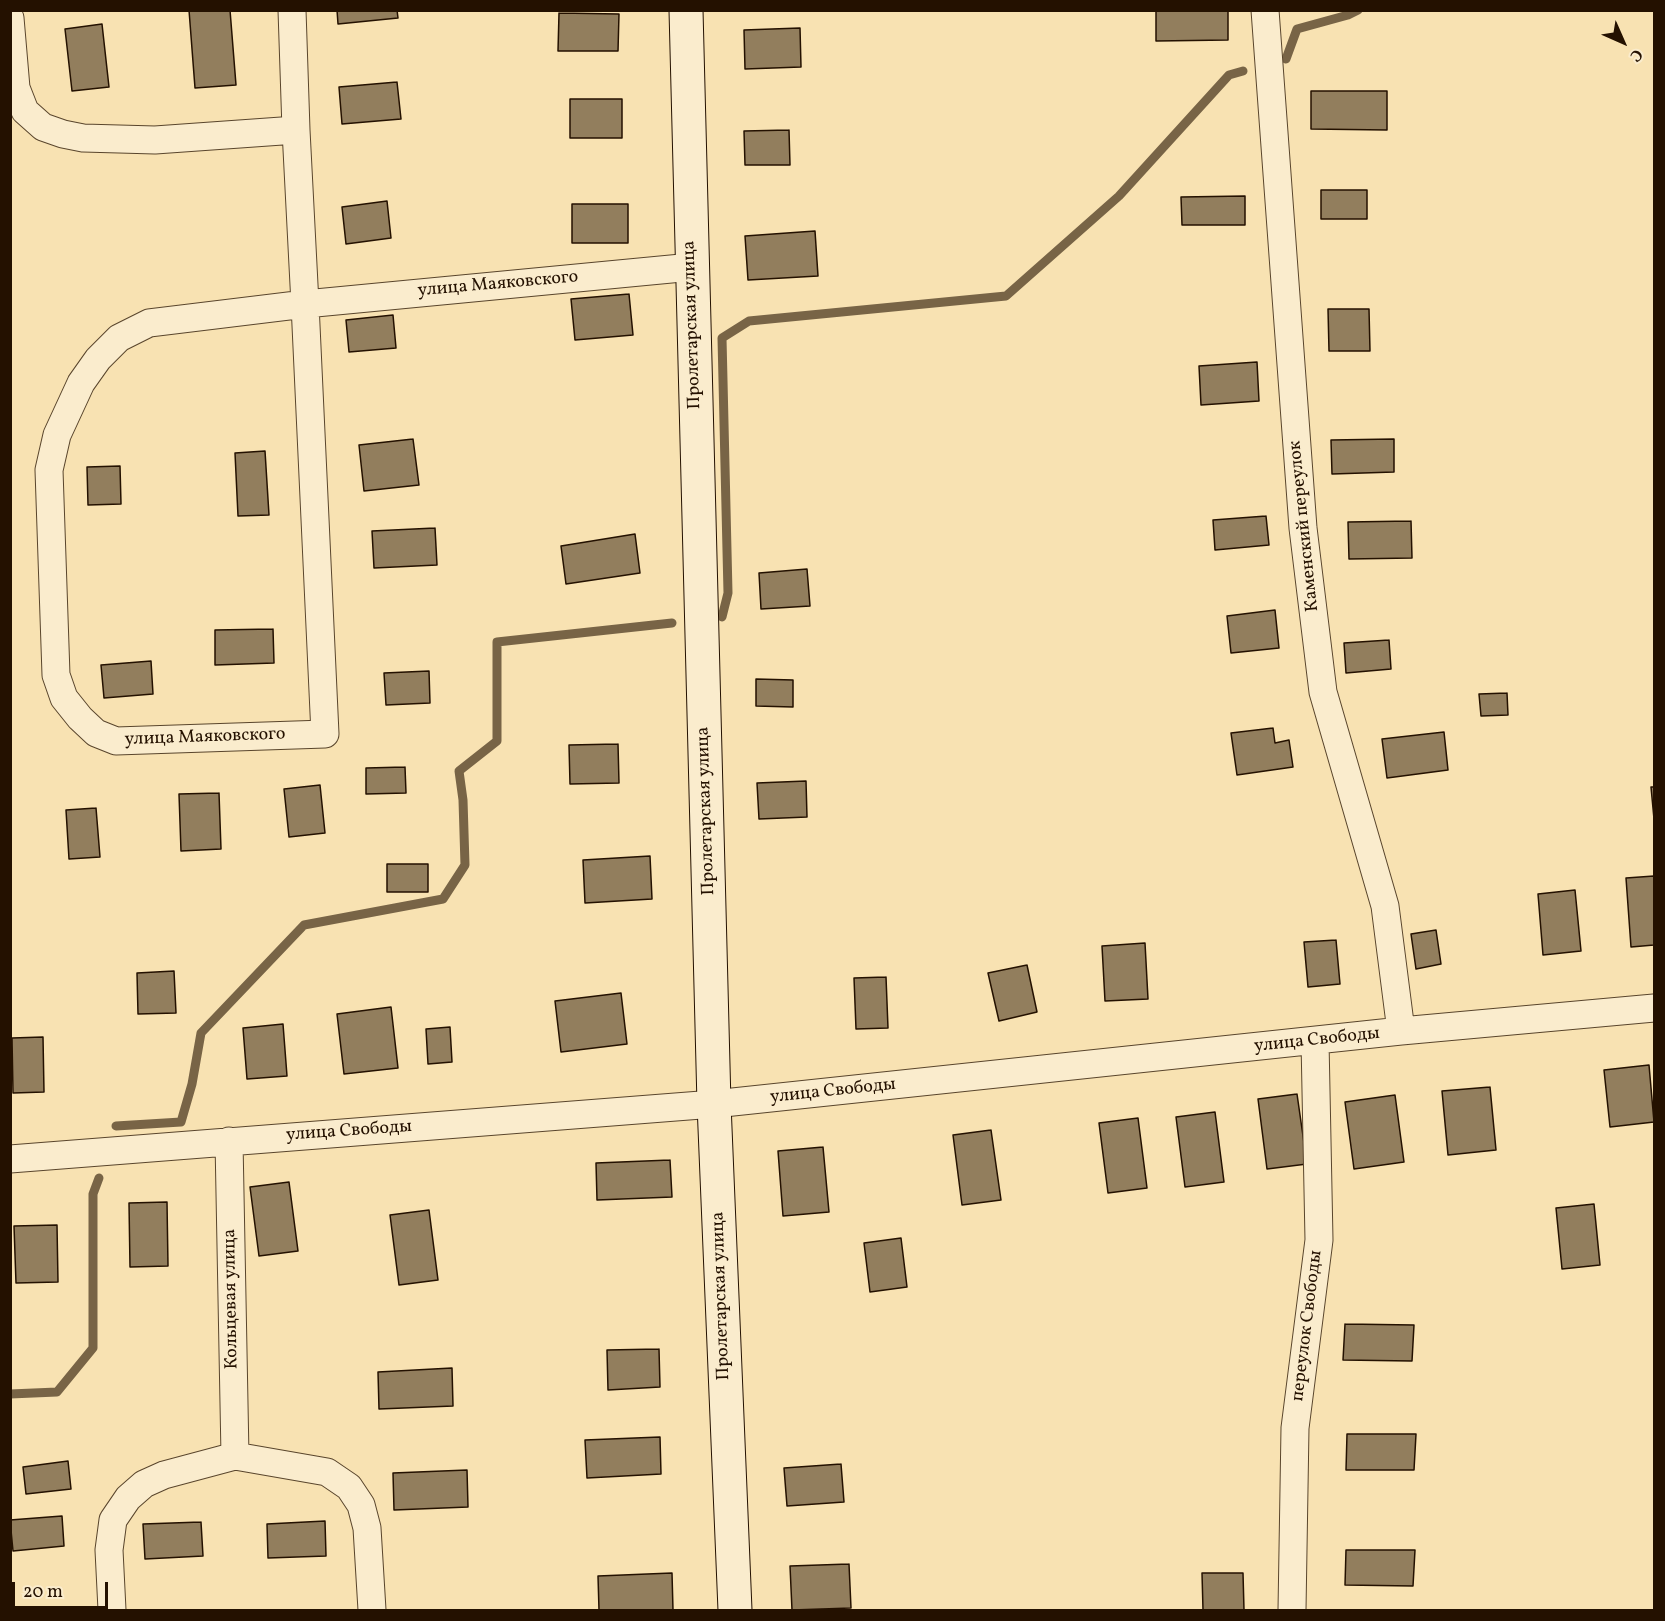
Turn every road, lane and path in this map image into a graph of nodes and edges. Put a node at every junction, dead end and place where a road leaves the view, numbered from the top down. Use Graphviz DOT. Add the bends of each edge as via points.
graph roads {
  1 [pos="292,10"];
  2 [pos="686,10"];
  3 [pos="1265,10"];
  4 [pos="10,18"];
  5 [pos="296,130"];
  6 [pos="692,267"];
  7 [pos="305,304"];
  8 [pos="1654,1008"];
  9 [pos="1401,1031"];
  10 [pos="1315,1041"];
  11 [pos="714,1104"];
  12 [pos="229,1141"];
  13 [pos="10,1160"];
  14 [pos="235,1456"];
  15 [pos="112,1611"];
  16 [pos="372,1611"];
  17 [pos="735,1611"];
  18 [pos="1292,1611"];
  1 -- 5 [label="street, улица Маяковского"];
  2 -- 6 [label="main road, Пролетарская улица"];
  3 -- 9 [label="street, Каменский переулок" via="1303,528 1323,692 1385,906"];
  4 -- 5 [label="street" via="16,88 25,111 43,127 83,138 154,140"];
  5 -- 7 [label="street, улица Маяковского"];
  6 -- 7 [label="street, улица Маяковского"];
  6 -- 11 [label="main road, Пролетарская улица"];
  7 -- 7 [label="street, улица Маяковского" via="325,734 116,741 96,733 64,698 56,675 49,470 57,435 81,383 119,338 149,323"];
  8 -- 9 [label="street, улица Свободы"];
  9 -- 10 [label="street, улица Свободы"];
  10 -- 11 [label="street, улица Свободы"];
  10 -- 18 [label="street, переулок Свободы" via="1319,1240 1296,1428"];
  11 -- 12 [label="street, улица Свободы"];
  11 -- 17 [label="main road, Пролетарская улица"];
  12 -- 13 [label="street, улица Свободы"];
  12 -- 14 [label="street, Кольцевая улица"];
  14 -- 15 [label="street" via="164,1474 128,1498 113,1520 109,1550"];
  14 -- 16 [label="street" via="327,1472 349,1487 361,1505 367,1528"];
}
